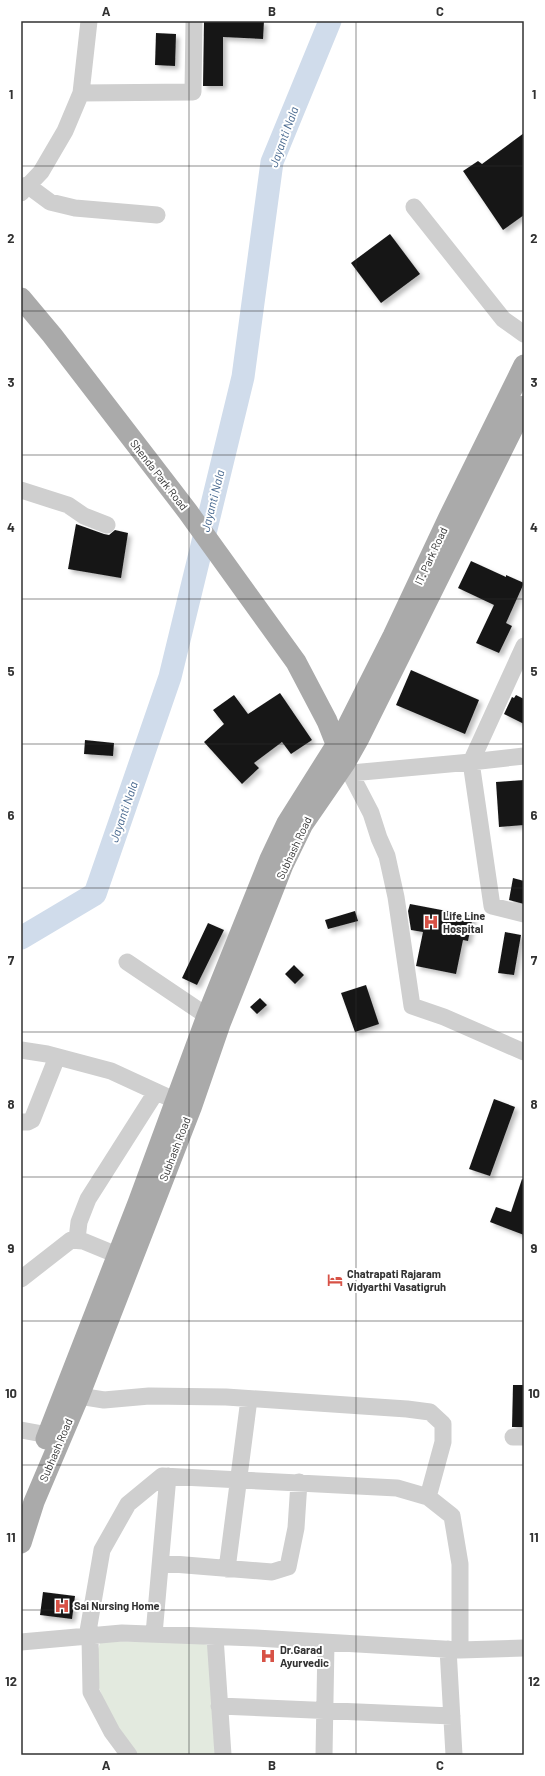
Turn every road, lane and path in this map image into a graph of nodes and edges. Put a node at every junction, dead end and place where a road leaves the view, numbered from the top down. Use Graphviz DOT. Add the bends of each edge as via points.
graph roads {
  1 [pos="89,21"];
  2 [pos="194,21"];
  3 [pos="81,93"];
  4 [pos="24,189"];
  5 [pos="414,207"];
  6 [pos="157,215"];
  7 [pos="21,298"];
  8 [pos="524,334"];
  9 [pos="524,365"];
  10 [pos="524,406"];
  11 [pos="21,490"];
  12 [pos="107,525"];
  13 [pos="524,646"];
  14 [pos="335,745"];
  15 [pos="524,756"];
  16 [pos="471,762"];
  17 [pos="348,768"];
  18 [pos="524,914"];
  19 [pos="127,962"];
  20 [pos="214,1020"];
  21 [pos="21,1050"];
  22 [pos="524,1052"];
  23 [pos="57,1057"];
  24 [pos="156,1092"];
  25 [pos="183,1105"];
  26 [pos="21,1122"];
  27 [pos="77,1239"];
  28 [pos="118,1266"];
  29 [pos="21,1279"];
  30 [pos="79,1396"];
  31 [pos="249,1399"];
  32 [pos="21,1430"];
  33 [pos="55,1436"];
  34 [pos="168,1476"];
  35 [pos="239,1480"];
  36 [pos="299,1482"];
  37 [pos="428,1497"];
  38 [pos="21,1498"];
  39 [pos="21,1543"];
  40 [pos="161,1563"];
  41 [pos="227,1569"];
  42 [pos="154,1634"];
  43 [pos="88,1637"];
  44 [pos="215,1637"];
  45 [pos="21,1642"];
  46 [pos="326,1643"];
  47 [pos="524,1648"];
  48 [pos="454,1649"];
  49 [pos="219,1706"];
  50 [pos="325,1711"];
  51 [pos="452,1716"];
  52 [pos="129,1755"];
  53 [pos="223,1755"];
  54 [pos="324,1755"];
  55 [pos="454,1755"];
  1 -- 3 [label="street"];
  2 -- 3 [label="street" via="193,92"];
  3 -- 4 [label="street" via="65,131 41,172"];
  4 -- 6 [label="street" via="50,202 76,208"];
  5 -- 8 [label="street" via="503,319"];
  7 -- 14 [label="main road, Shenda Park Road" via="196,523 296,662 327,721"];
  9 -- 14 [label="main road, IT. Park Road" via="393,636 345,731"];
  10 -- 17 [label="main road, IT. Park Road"];
  11 -- 12 [label="street" via="68,505 84,516"];
  13 -- 16 [label="street"];
  14 -- 17 [label="main road, Shenda Park Road"];
  14 -- 20 [label="main road, Subhash Road" via="287,823"];
  15 -- 16 [label="street"];
  16 -- 17 [label="street"];
  16 -- 18 [label="street" via="492,906"];
  17 -- 20 [label="main road, Subhash Road" via="308,817 288,855"];
  17 -- 22 [label="street" via="371,813 387,856 396,897 412,1006"];
  19 -- 20 [label="street"];
  20 -- 25 [label="main road, Subhash Road"];
  21 -- 23 [label="street"];
  23 -- 24 [label="street" via="110,1071"];
  23 -- 26 [label="street" via="32,1120"];
  24 -- 25 [label="street"];
  24 -- 27 [label="street" via="88,1199 79,1222"];
  25 -- 28 [label="main road, Subhash Road"];
  27 -- 28 [label="street"];
  27 -- 29 [label="street" via="71,1240"];
  28 -- 30 [label="main road, Subhash Road"];
  28 -- 33 [label="main road, Subhash Road"];
  30 -- 31 [label="street" via="104,1400 149,1396"];
  30 -- 33 [label="main road, Subhash Road"];
  31 -- 35 [label="street"];
  31 -- 37 [label="street" via="430,1412 443,1424 443,1442"];
  32 -- 33 [label="street"];
  33 -- 38 [label="main road, Subhash Road"];
  33 -- 39 [label="main road, Subhash Road"];
  34 -- 35 [label="street"];
  34 -- 40 [label="street"];
  34 -- 43 [label="street" via="162,1476 128,1504 102,1550"];
  35 -- 36 [label="street"];
  35 -- 41 [label="street"];
  36 -- 37 [label="street" via="397,1488"];
  36 -- 41 [label="street" via="296,1528 288,1567 272,1572"];
  37 -- 48 [label="street" via="452,1516 460,1564"];
  40 -- 41 [label="street"];
  40 -- 42 [label="street"];
  42 -- 43 [label="street" via="122,1633"];
  42 -- 44 [label="street"];
  43 -- 45 [label="street"];
  43 -- 52 [label="street" via="91,1692 109,1726"];
  44 -- 46 [label="street"];
  44 -- 49 [label="street"];
  46 -- 48 [label="street"];
  46 -- 50 [label="street"];
  47 -- 48 [label="street"];
  48 -- 51 [label="street"];
  49 -- 50 [label="street"];
  49 -- 53 [label="street"];
  50 -- 51 [label="street"];
  50 -- 54 [label="street"];
  51 -- 55 [label="street"];
}
